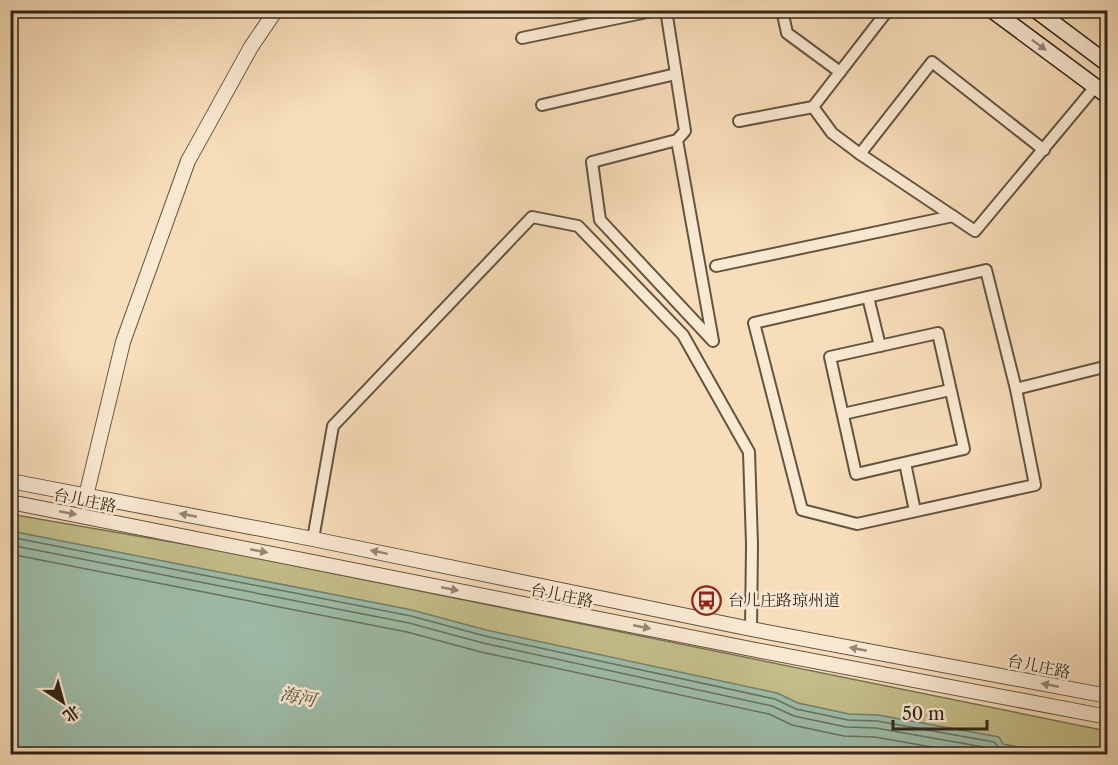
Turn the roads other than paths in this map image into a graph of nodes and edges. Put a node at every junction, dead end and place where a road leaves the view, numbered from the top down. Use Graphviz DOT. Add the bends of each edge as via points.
graph roads {
  1 [pos="276,10"];
  2 [pos="657,10"];
  3 [pos="666,10"];
  4 [pos="782,10"];
  5 [pos="888,10"];
  6 [pos="992,10"];
  7 [pos="1036,10"];
  8 [pos="522,38"];
  9 [pos="1107,64"];
  10 [pos="840,72"];
  11 [pos="676,74"];
  12 [pos="1101,92"];
  13 [pos="542,105"];
  14 [pos="813,107"];
  15 [pos="739,121"];
  16 [pos="677,140"];
  17 [pos="1044,150"];
  18 [pos="860,154"];
  19 [pos="953,216"];
  20 [pos="716,266"];
  21 [pos="868,297"];
  22 [pos="880,346"];
  23 [pos="1107,366"];
  24 [pos="950,390"];
  25 [pos="1016,390"];
  26 [pos="843,414"];
  27 [pos="905,463"];
  28 [pos="10,481"];
  29 [pos="86,496"];
  30 [pos="10,502"];
  31 [pos="915,511"];
  32 [pos="313,539"];
  33 [pos="752,629"];
  34 [pos="1107,696"];
  35 [pos="1107,717"];
  1 -- 29 [label="street" via="188,161 123,342"];
  2 -- 8 [label="street"];
  3 -- 11 [label="street"];
  4 -- 10 [label="street" via="787,33"];
  5 -- 10 [label="street"];
  6 -- 12 [label="main road, one-way"];
  7 -- 9 [label="main road"];
  10 -- 14 [label="street"];
  11 -- 13 [label="street"];
  11 -- 16 [label="street" via="685,131"];
  12 -- 17 [label="street"];
  14 -- 15 [label="street"];
  14 -- 18 [label="street" via="832,133"];
  16 -- 16 [label="street" via="683,173 713,341 600,220 592,162"];
  17 -- 18 [label="street" via="932,62"];
  17 -- 19 [label="street" via="975,231"];
  18 -- 19 [label="street"];
  19 -- 20 [label="street"];
  21 -- 22 [label="street"];
  21 -- 25 [label="street" via="986,270"];
  21 -- 31 [label="street" via="754,323 802,510 857,524"];
  22 -- 24 [label="street" via="938,333"];
  22 -- 26 [label="street" via="830,357"];
  23 -- 25 [label="street"];
  24 -- 26 [label="street"];
  24 -- 27 [label="street" via="964,449"];
  25 -- 31 [label="street" via="1035,485"];
  26 -- 27 [label="street" via="856,474"];
  27 -- 31 [label="street"];
  28 -- 29 [label="street, 台儿庄路"];
  32 -- 29 [label="street, 台儿庄路, one-way"];
  30 -- 35 [label="street, 台儿庄路, one-way"];
  33 -- 32 [label="street, 台儿庄路, one-way"];
  32 -- 33 [label="street" via="333,426 532,217 578,226 683,335 749,452"];
  34 -- 33 [label="street, 台儿庄路, one-way"];
}
